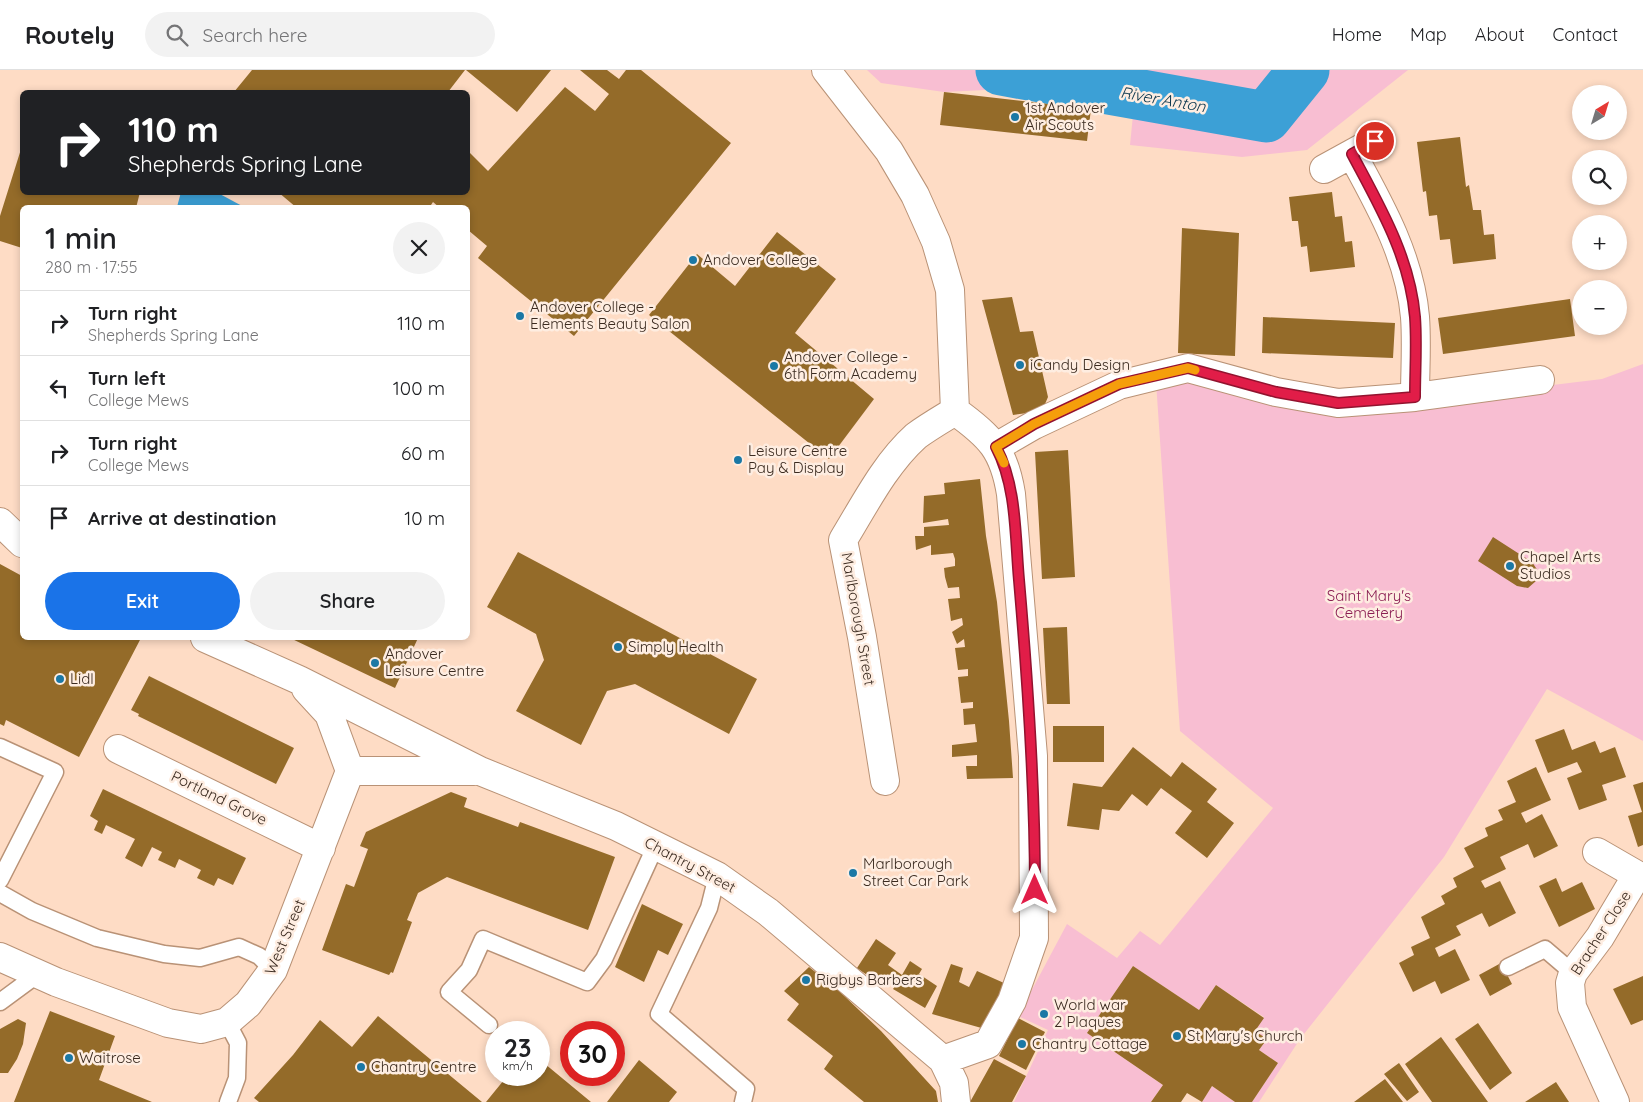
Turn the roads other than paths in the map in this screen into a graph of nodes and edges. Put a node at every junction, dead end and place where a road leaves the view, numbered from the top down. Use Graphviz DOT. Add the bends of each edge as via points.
graph roads {
  1 [pos="827,72"];
  2 [pos="1324,169"];
  3 [pos="1540,380"];
  4 [pos="1415,397"];
  5 [pos="955,411"];
  6 [pos="996,447"];
  7 [pos="0,522"];
  8 [pos="20,541"];
  9 [pos="209,640"];
  10 [pos="299,680"];
  11 [pos="0,747"];
  12 [pos="118,749"];
  13 [pos="350,771"];
  14 [pos="480,771"];
  15 [pos="885,781"];
  16 [pos="656,845"];
  17 [pos="321,848"];
  18 [pos="1597,852"];
  19 [pos="717,876"];
  20 [pos="1640,876"];
  21 [pos="0,880"];
  22 [pos="0,893"];
  23 [pos="1057,919"];
  24 [pos="1034,938"];
  25 [pos="0,957"];
  26 [pos="1508,967"];
  27 [pos="273,970"];
  28 [pos="1573,973"];
  29 [pos="38,974"];
  30 [pos="0,1002"];
  31 [pos="227,1022"];
  32 [pos="485,1022"];
  33 [pos="942,1060"];
  34 [pos="228,1102"];
  35 [pos="744,1102"];
  36 [pos="956,1102"];
  37 [pos="1616,1102"];
  1 -- 5 [label="street" via="899,166 936,242 950,290"];
  2 -- 4 [label="street" via="1364,147 1382,209 1402,257 1415,316"];
  3 -- 4 [label="street"];
  4 -- 6 [label="street" via="1338,403 1276,392 1188,368 1119,384 1034,424"];
  5 -- 6 [label="street" via="981,429"];
  5 -- 15 [label="street, Marlborough Street" via="918,435 894,461 844,540"];
  6 -- 24 [label="street" via="1008,474 1011,494 1024,634 1033,756"];
  7 -- 8 [label="street"];
  9 -- 10 [label="street"];
  10 -- 13 [label="street" via="329,714"];
  10 -- 14 [label="street, Chantry Street"];
  11 -- 21 [label="lane" via="55,772"];
  12 -- 17 [label="street, Portland Grove"];
  13 -- 14 [label="street, Chantry Street"];
  13 -- 17 [label="street, West Street"];
  14 -- 16 [label="street, Chantry Street"];
  16 -- 19 [label="street, Chantry Street"];
  16 -- 32 [label="lane" via="604,959 588,982 483,939 468,970 450,992"];
  17 -- 27 [label="street, West Street"];
  18 -- 20 [label="street, Bracher Close"];
  19 -- 33 [label="street, Chantry Street" via="768,912"];
  19 -- 35 [label="lane" via="709,908 659,1014 746,1089"];
  20 -- 28 [label="street, Bracher Close"];
  22 -- 27 [label="lane" via="32,911 97,938 164,954 200,958 239,947 259,956"];
  23 -- 24 [label="street"];
  24 -- 33 [label="street" via="1012,1001 988,1044"];
  25 -- 29 [label="street, West Street"];
  26 -- 28 [label="lane" via="1546,949"];
  27 -- 31 [label="street, West Street" via="248,1004"];
  28 -- 37 [label="street, Bracher Close" via="1569,995 1572,1007"];
  29 -- 30 [label="lane"];
  29 -- 31 [label="street, West Street" via="184,1028 201,1029"];
  31 -- 34 [label="lane" via="238,1043 237,1078"];
  33 -- 36 [label="street" via="954,1083"];
}
